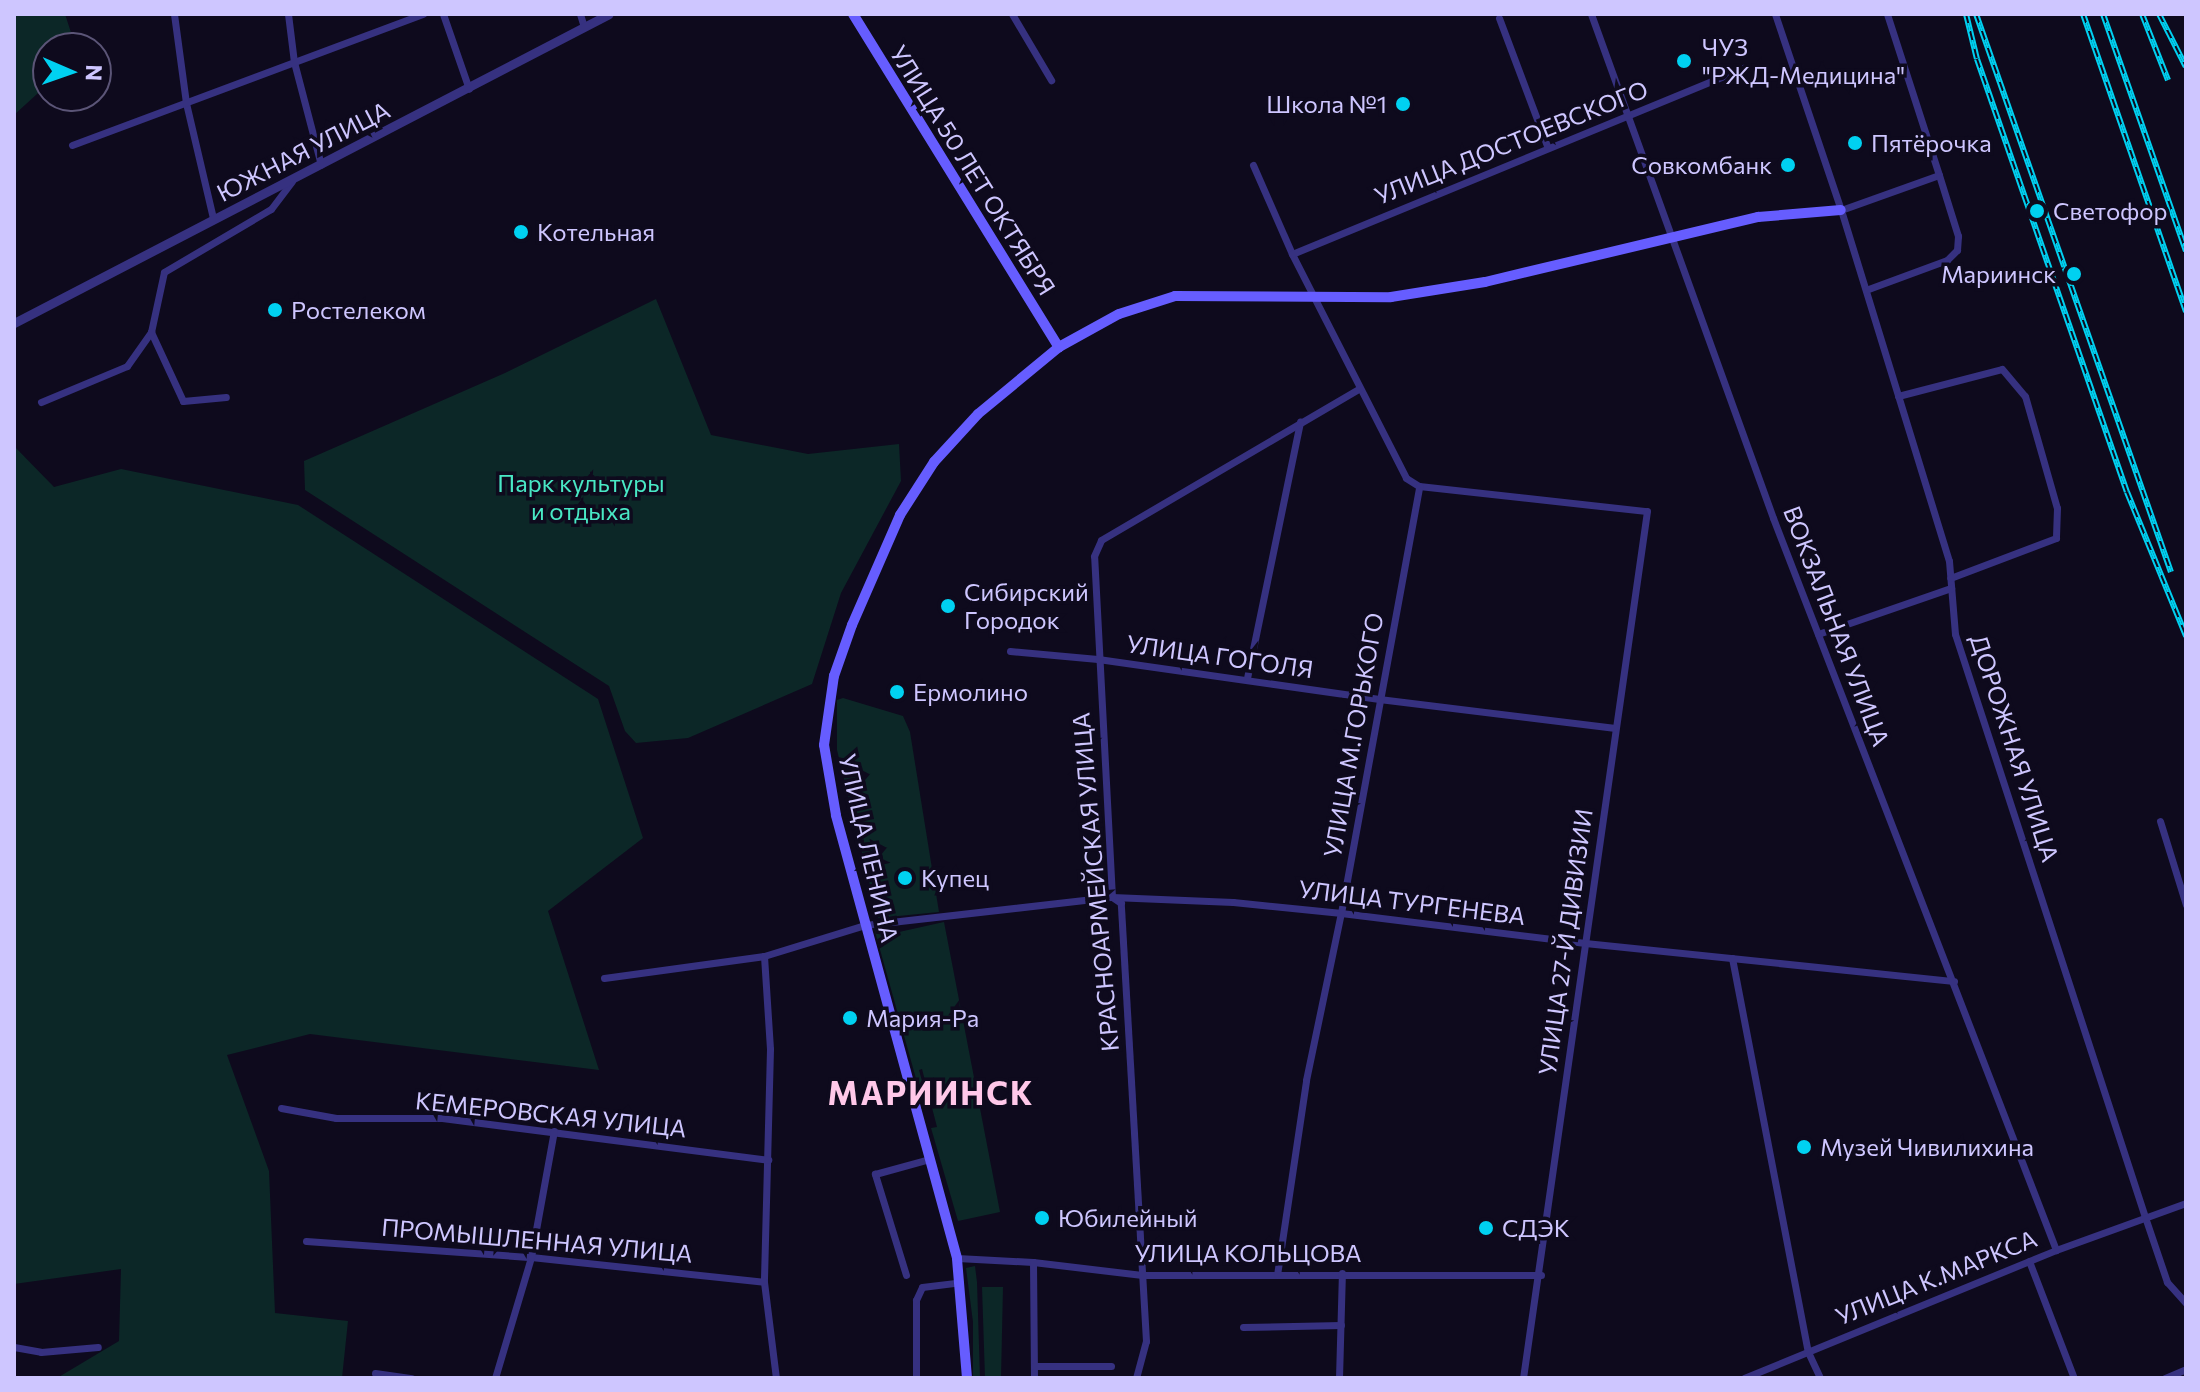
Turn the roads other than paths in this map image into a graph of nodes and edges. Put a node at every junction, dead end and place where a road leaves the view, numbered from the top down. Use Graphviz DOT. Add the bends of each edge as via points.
graph roads {
  1 [pos="174,14"];
  2 [pos="288,14"];
  3 [pos="423,14"];
  4 [pos="443,14"];
  5 [pos="580,14"];
  6 [pos="609,14"];
  7 [pos="853,14"];
  8 [pos="1012,14"];
  9 [pos="1591,14"];
  10 [pos="1775,14"];
  11 [pos="1887,14"];
  12 [pos="1499,18"];
  13 [pos="584,27"];
  14 [pos="294,62"];
  15 [pos="1745,67"];
  16 [pos="1051,80"];
  17 [pos="469,89"];
  18 [pos="186,103"];
  19 [pos="1628,117"];
  20 [pos="72,145"];
  21 [pos="1547,146"];
  22 [pos="321,165"];
  23 [pos="1253,165"];
  24 [pos="1939,175"];
  25 [pos="292,181"];
  26 [pos="1841,210"];
  27 [pos="213,218"];
  28 [pos="1670,236"];
  29 [pos="1292,254"];
  30 [pos="1866,290"];
  31 [pos="1313,296"];
  32 [pos="14,323"];
  33 [pos="151,332"];
  34 [pos="1059,347"];
  35 [pos="1360,388"];
  36 [pos="1898,396"];
  37 [pos="226,397"];
  38 [pos="41,402"];
  39 [pos="1300,421"];
  40 [pos="1419,486"];
  41 [pos="1950,578"];
  42 [pos="1951,588"];
  43 [pos="1818,634"];
  44 [pos="1010,651"];
  45 [pos="1098,659"];
  46 [pos="1247,678"];
  47 [pos="1379,699"];
  48 [pos="1615,728"];
  49 [pos="2160,821"];
  50 [pos="1112,897"];
  51 [pos="2186,905"];
  52 [pos="1341,913"];
  53 [pos="865,925"];
  54 [pos="1585,943"];
  55 [pos="764,956"];
  56 [pos="1732,958"];
  57 [pos="604,978"];
  58 [pos="1954,981"];
  59 [pos="281,1108"];
  60 [pos="554,1131"];
  61 [pos="930,1159"];
  62 [pos="768,1160"];
  63 [pos="2186,1203"];
  64 [pos="2145,1217"];
  65 [pos="306,1241"];
  66 [pos="2056,1250"];
  67 [pos="531,1257"];
  68 [pos="957,1258"];
  69 [pos="2029,1261"];
  70 [pos="1033,1262"];
  71 [pos="1342,1273"];
  72 [pos="906,1275"];
  73 [pos="1142,1275"];
  74 [pos="1277,1275"];
  75 [pos="1541,1275"];
  76 [pos="764,1282"];
  77 [pos="960,1282"];
  78 [pos="2186,1303"];
  79 [pos="1341,1325"];
  80 [pos="1243,1327"];
  81 [pos="14,1347"];
  82 [pos="98,1347"];
  83 [pos="1808,1352"];
  84 [pos="1034,1366"];
  85 [pos="1111,1366"];
  86 [pos="2186,1369"];
  87 [pos="375,1373"];
  88 [pos="412,1378"];
  89 [pos="495,1378"];
  90 [pos="776,1378"];
  91 [pos="916,1378"];
  92 [pos="967,1378"];
  93 [pos="1034,1378"];
  94 [pos="1136,1378"];
  95 [pos="1339,1378"];
  96 [pos="1523,1378"];
  97 [pos="1744,1378"];
  98 [pos="1820,1378"];
  99 [pos="2074,1378"];
  100 [pos="2165,1378"];
  1 -- 18 [label="street"];
  2 -- 14 [label="street"];
  3 -- 14 [label="street"];
  4 -- 17 [label="street"];
  5 -- 13 [label="street"];
  6 -- 13 [label="street, ЮЖНАЯ УЛИЦА"];
  7 -- 34 [label="main road, УЛИЦА 50 ЛЕТ ОКТЯБРЯ"];
  8 -- 16 [label="street"];
  9 -- 19 [label="street, ВОКЗАЛЬНАЯ УЛИЦА"];
  10 -- 26 [label="street, ДОРОЖНАЯ УЛИЦА"];
  11 -- 24 [label="street"];
  12 -- 21 [label="street"];
  13 -- 17 [label="street, ЮЖНАЯ УЛИЦА"];
  14 -- 18 [label="street"];
  14 -- 22 [label="street"];
  15 -- 19 [label="street, УЛИЦА ДОСТОЕВСКОГО"];
  17 -- 22 [label="street, ЮЖНАЯ УЛИЦА"];
  18 -- 20 [label="street"];
  18 -- 27 [label="street"];
  19 -- 21 [label="street, УЛИЦА ДОСТОЕВСКОГО"];
  19 -- 28 [label="street, ВОКЗАЛЬНАЯ УЛИЦА"];
  21 -- 29 [label="street, УЛИЦА ДОСТОЕВСКОГО"];
  22 -- 25 [label="street, ЮЖНАЯ УЛИЦА"];
  23 -- 29 [label="street"];
  24 -- 26 [label="street"];
  24 -- 30 [label="street" via="1958,236 1957,250 1947,260"];
  25 -- 27 [label="street, ЮЖНАЯ УЛИЦА"];
  25 -- 33 [label="street" via="271,209 164,272"];
  26 -- 28 [label="main road, УЛИЦА ЛЕНИНА" via="1758,217"];
  26 -- 30 [label="street, ДОРОЖНАЯ УЛИЦА"];
  27 -- 32 [label="street, ЮЖНАЯ УЛИЦА"];
  28 -- 31 [label="main road, УЛИЦА ЛЕНИНА" via="1485,282 1391,297"];
  28 -- 43 [label="street, ВОКЗАЛЬНАЯ УЛИЦА"];
  29 -- 31 [label="street"];
  30 -- 36 [label="street, ДОРОЖНАЯ УЛИЦА"];
  31 -- 34 [label="main road, УЛИЦА ЛЕНИНА" via="1175,296 1119,314"];
  31 -- 35 [label="street"];
  33 -- 37 [label="street" via="183,401"];
  33 -- 38 [label="street" via="127,366"];
  34 -- 53 [label="main road, УЛИЦА ЛЕНИНА" via="978,414 934,462 892,532 837,665 824,745"];
  35 -- 39 [label="street, КРАСНОАРМЕЙСКАЯ УЛИЦА"];
  35 -- 40 [label="street" via="1406,478"];
  36 -- 41 [label="street, ДОРОЖНАЯ УЛИЦА"];
  36 -- 41 [label="street" via="2002,369 2025,396 2057,508 2056,538"];
  39 -- 45 [label="street, КРАСНОАРМЕЙСКАЯ УЛИЦА" via="1101,540 1094,556"];
  39 -- 46 [label="street"];
  40 -- 47 [label="street, УЛИЦА М.ГОРЬКОГО"];
  40 -- 48 [label="street, УЛИЦА 27-Й ДИВИЗИИ" via="1647,511"];
  41 -- 42 [label="street, ДОРОЖНАЯ УЛИЦА"];
  42 -- 43 [label="street"];
  42 -- 64 [label="street, ДОРОЖНАЯ УЛИЦА" via="1955,634"];
  43 -- 58 [label="street, ВОКЗАЛЬНАЯ УЛИЦА"];
  44 -- 45 [label="street, УЛИЦА ГОГОЛЯ"];
  45 -- 46 [label="street, УЛИЦА ГОГОЛЯ"];
  45 -- 50 [label="street, КРАСНОАРМЕЙСКАЯ УЛИЦА"];
  46 -- 47 [label="street, УЛИЦА ГОГОЛЯ"];
  47 -- 48 [label="street, УЛИЦА ГОГОЛЯ"];
  47 -- 52 [label="street, УЛИЦА М.ГОРЬКОГО"];
  48 -- 54 [label="street, УЛИЦА 27-Й ДИВИЗИИ"];
  49 -- 51 [label="street"];
  50 -- 52 [label="street, УЛИЦА ТУРГЕНЕВА"];
  50 -- 53 [label="street, УЛИЦА ТУРГЕНЕВА"];
  50 -- 73 [label="street, КРАСНОАРМЕЙСКАЯ УЛИЦА" via="1121,903"];
  52 -- 54 [label="street, УЛИЦА ТУРГЕНЕВА"];
  52 -- 74 [label="street, УЛИЦА М.ГОРЬКОГО" via="1306,1080"];
  53 -- 55 [label="street, УЛИЦА ТУРГЕНЕВА"];
  53 -- 61 [label="main road, УЛИЦА ЛЕНИНА"];
  54 -- 56 [label="street, УЛИЦА ТУРГЕНЕВА"];
  54 -- 75 [label="street, УЛИЦА 27-Й ДИВИЗИИ"];
  55 -- 57 [label="street, УЛИЦА ТУРГЕНЕВА"];
  55 -- 62 [label="street" via="770,1049"];
  56 -- 58 [label="street, УЛИЦА ТУРГЕНЕВА"];
  56 -- 83 [label="street"];
  58 -- 66 [label="street, ВОКЗАЛЬНАЯ УЛИЦА"];
  59 -- 60 [label="street, КЕМЕРОВСКАЯ УЛИЦА" via="336,1118 442,1118"];
  60 -- 62 [label="street, КЕМЕРОВСКАЯ УЛИЦА"];
  60 -- 67 [label="street"];
  61 -- 68 [label="main road, УЛИЦА ЛЕНИНА"];
  61 -- 72 [label="street" via="875,1174"];
  62 -- 76 [label="street"];
  63 -- 64 [label="street, УЛИЦА К.МАРКСА"];
  64 -- 66 [label="street, УЛИЦА К.МАРКСА"];
  64 -- 78 [label="street, ДОРОЖНАЯ УЛИЦА" via="2167,1282"];
  65 -- 67 [label="street, ПРОМЫШЛЕННАЯ УЛИЦА"];
  66 -- 69 [label="street, УЛИЦА К.МАРКСА"];
  67 -- 76 [label="street, ПРОМЫШЛЕННАЯ УЛИЦА"];
  67 -- 89 [label="street"];
  68 -- 70 [label="street, УЛИЦА КОЛЬЦОВА"];
  68 -- 77 [label="main road, УЛИЦА ЛЕНИНА"];
  69 -- 83 [label="street, УЛИЦА К.МАРКСА"];
  69 -- 99 [label="street"];
  70 -- 73 [label="street, УЛИЦА КОЛЬЦОВА"];
  70 -- 84 [label="street"];
  71 -- 74 [label="street, УЛИЦА КОЛЬЦОВА"];
  71 -- 75 [label="street, УЛИЦА КОЛЬЦОВА"];
  71 -- 79 [label="street"];
  73 -- 74 [label="street, УЛИЦА КОЛЬЦОВА"];
  73 -- 94 [label="street, КРАСНОАРМЕЙСКАЯ УЛИЦА" via="1146,1341"];
  75 -- 96 [label="street, УЛИЦА 27-Й ДИВИЗИИ"];
  76 -- 90 [label="street"];
  77 -- 91 [label="street" via="922,1287 916,1300"];
  77 -- 92 [label="main road, УЛИЦА ЛЕНИНА"];
  79 -- 80 [label="street"];
  79 -- 95 [label="street"];
  81 -- 82 [label="street" via="41,1352"];
  83 -- 97 [label="street, УЛИЦА К.МАРКСА"];
  83 -- 98 [label="street"];
  84 -- 85 [label="street"];
  84 -- 93 [label="street"];
  86 -- 100 [label="street"];
  87 -- 88 [label="street"];
}
